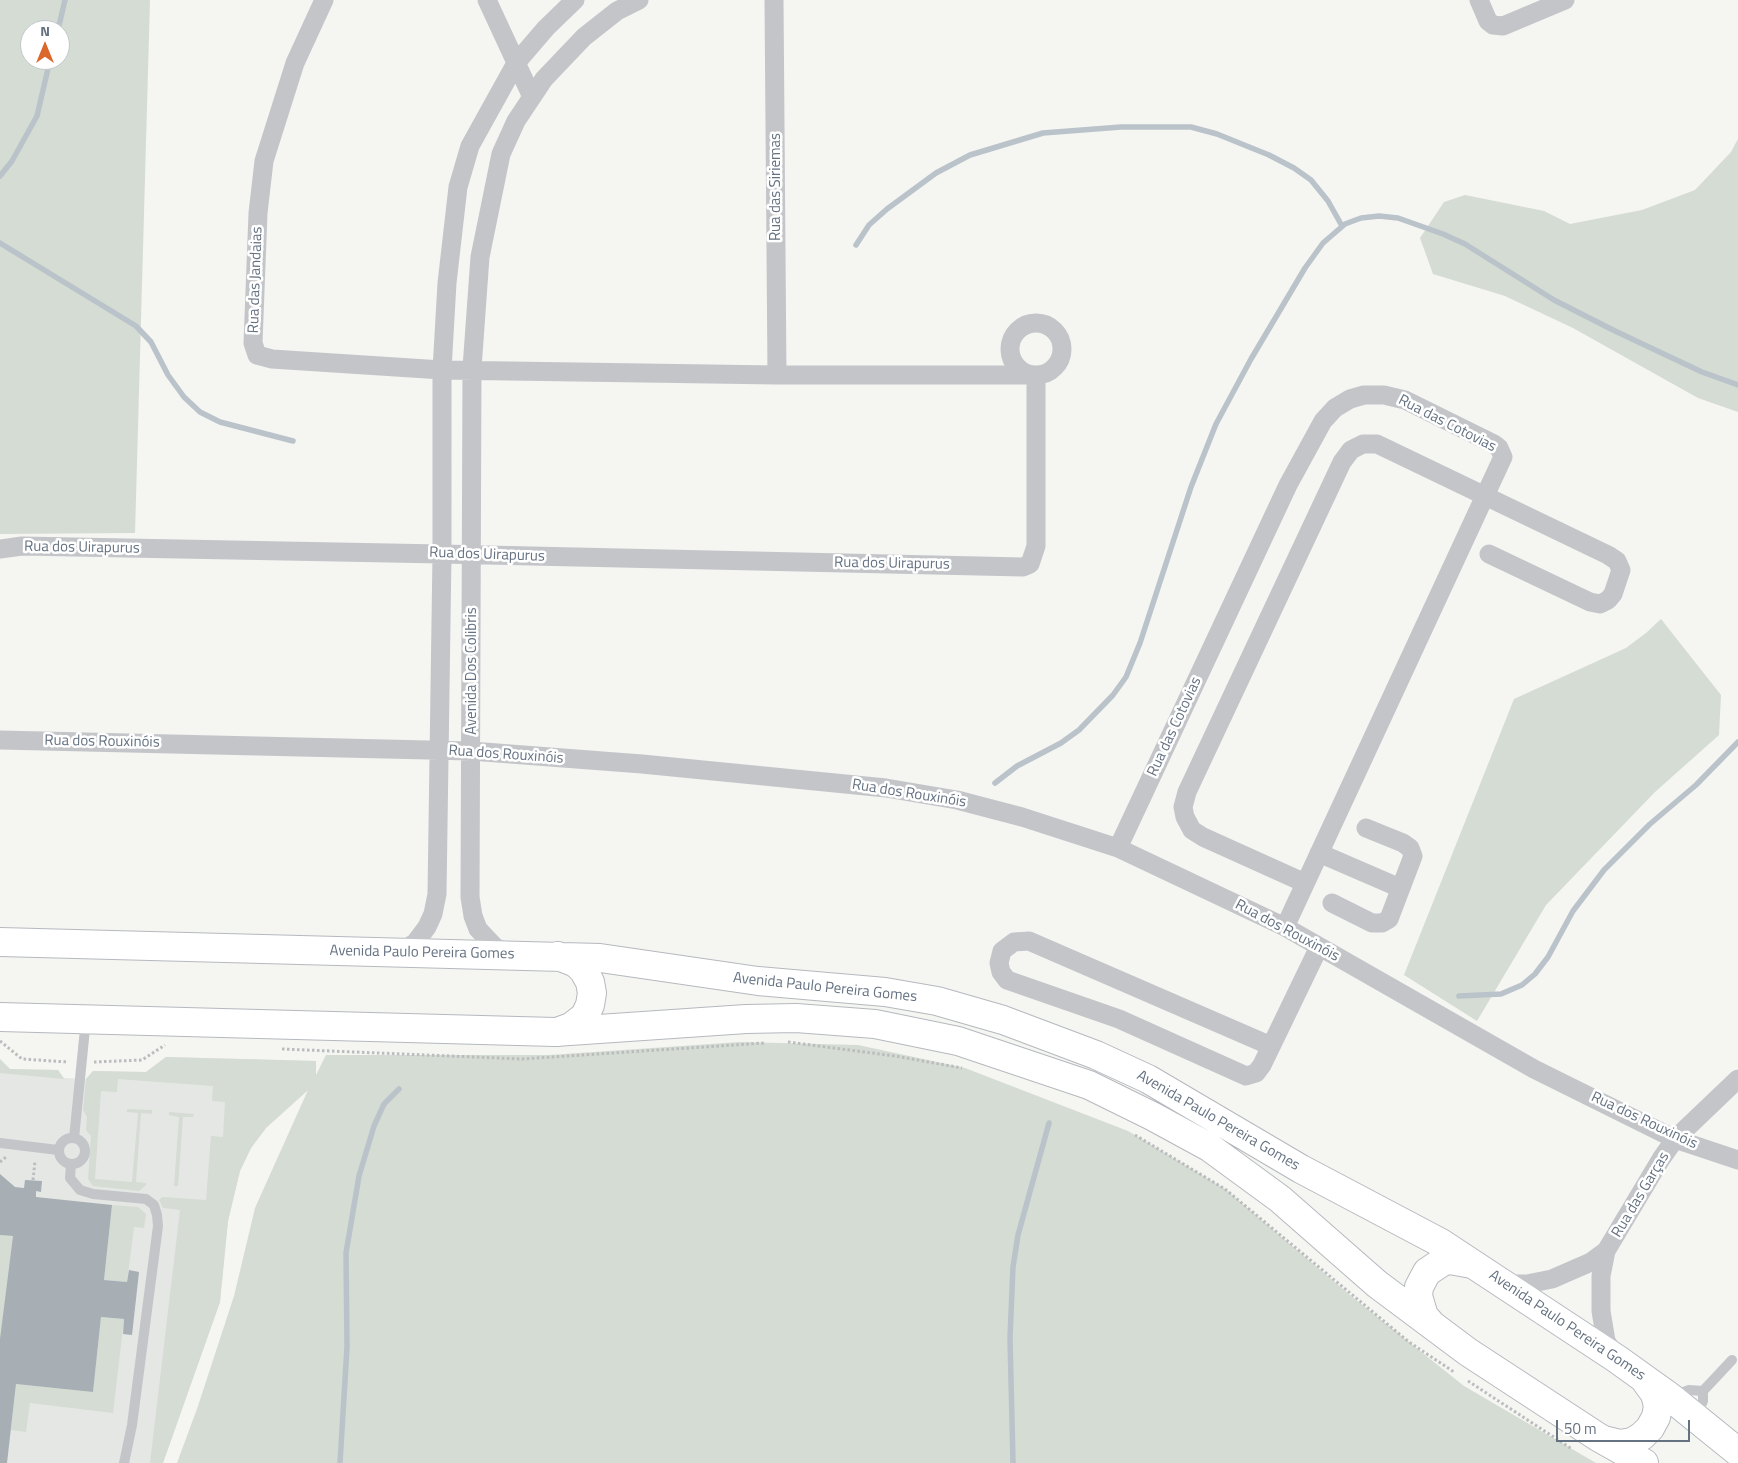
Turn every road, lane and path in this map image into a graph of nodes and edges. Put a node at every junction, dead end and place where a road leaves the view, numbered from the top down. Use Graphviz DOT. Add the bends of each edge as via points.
graph roads {
  1 [pos="324,0"];
  2 [pos="487,0"];
  3 [pos="575,0"];
  4 [pos="639,0"];
  5 [pos="774,0"];
  6 [pos="1479,0"];
  7 [pos="1565,0"];
  8 [pos="516,63"];
  9 [pos="532,97"];
  10 [pos="472,368"];
  11 [pos="442,370"];
  12 [pos="777,374"];
  13 [pos="1485,497"];
  14 [pos="0,549"];
  15 [pos="442,554"];
  16 [pos="1489,554"];
  17 [pos="473,555"];
  18 [pos="0,740"];
  19 [pos="439,751"];
  20 [pos="472,751"];
  21 [pos="1366,828"];
  22 [pos="1118,848"];
  23 [pos="1319,854"];
  24 [pos="1305,883"];
  25 [pos="1400,888"];
  26 [pos="1332,902"];
  27 [pos="1285,927"];
  28 [pos="3,943"];
  29 [pos="1319,946"];
  30 [pos="399,952"];
  31 [pos="511,955"];
  32 [pos="555,956"];
  33 [pos="4,1016"];
  34 [pos="86,1019"];
  35 [pos="555,1032"];
  36 [pos="1271,1046"];
  37 [pos="934,1063"];
  38 [pos="965,1068"];
  39 [pos="1738,1079"];
  40 [pos="1128,1130"];
  41 [pos="74,1138"];
  42 [pos="1676,1139"];
  43 [pos="2,1146"];
  44 [pos="58,1150"];
  45 [pos="1738,1160"];
  46 [pos="71,1164"];
  47 [pos="1606,1251"];
  48 [pos="1477,1266"];
  49 [pos="1504,1284"];
  50 [pos="1432,1325"];
  51 [pos="1617,1359"];
  52 [pos="1732,1360"];
  53 [pos="1459,1375"];
  54 [pos="1640,1375"];
  55 [pos="1467,1381"];
  56 [pos="1703,1391"];
  57 [pos="1670,1397"];
  58 [pos="1695,1417"];
  59 [pos="1598,1437"];
  60 [pos="1573,1450"];
  61 [pos="1738,1452"];
  62 [pos="124,1463"];
  63 [pos="1644,1463"];
  1 -- 11 [label="street, Rua das Jandaias" via="295,63 264,160 258,212 254,350 262,357 272,359"];
  2 -- 8 [label="street"];
  3 -- 8 [label="street, Avenida Dos Colibris"];
  4 -- 9 [label="street, Avenida Dos Colibris" via="617,11 584,37 544,79"];
  5 -- 12 [label="street, Rua das Siriemas"];
  6 -- 7 [label="street" via="1488,21 1503,26"];
  8 -- 9 [label="street"];
  8 -- 11 [label="street, Avenida Dos Colibris" via="470,146 458,187 447,283"];
  9 -- 10 [label="street, Avenida Dos Colibris" via="516,121 501,154 490,203 480,257"];
  10 -- 11 [label="street, Rua das Jandaias"];
  10 -- 12 [label="street, Rua dos Uirapurus"];
  10 -- 17 [label="street, Avenida Dos Colibris"];
  11 -- 15 [label="street, Avenida Dos Colibris"];
  12 -- 17 [label="street, Rua dos Uirapurus" via="1036,375 1036,546 1030,564 1023,567"];
  13 -- 16 [label="street" via="1608,555 1617,561 1621,570 1613,594 1600,604"];
  13 -- 22 [label="street, Rua das Cotovias" via="1503,457 1494,444 1405,400 1384,395 1364,395 1335,408 1314,435 1288,485"];
  13 -- 23 [label="street, Rua das Cotovias"];
  13 -- 24 [label="street" via="1377,444 1363,444 1351,450 1342,462 1187,792 1183,807 1192,830"];
  14 -- 15 [label="street, Rua dos Uirapurus" via="22,546"];
  15 -- 17 [label="street, Rua dos Uirapurus"];
  15 -- 19 [label="street, Avenida Dos Colibris"];
  17 -- 20 [label="street, Avenida Dos Colibris"];
  18 -- 19 [label="street, Rua dos Rouxinóis"];
  19 -- 20 [label="street, Rua dos Rouxinóis"];
  19 -- 30 [label="street, Avenida Dos Colibris" via="435,907 424,933 415,943"];
  20 -- 22 [label="street, Rua dos Rouxinóis" via="886,788 957,800"];
  20 -- 31 [label="street, Avenida Dos Colibris" via="471,910 478,929 488,941"];
  21 -- 25 [label="street" via="1410,848 1413,856"];
  22 -- 27 [label="street, Rua dos Rouxinóis"];
  23 -- 24 [label="street, Rua das Cotovias"];
  23 -- 25 [label="street"];
  24 -- 27 [label="street, Rua das Cotovias"];
  25 -- 26 [label="street" via="1389,919 1382,923 1372,923"];
  27 -- 29 [label="street, Rua dos Rouxinóis"];
  28 -- 30 [label="main road, Avenida Paulo Pereira Gomes"];
  29 -- 36 [label="street"];
  29 -- 42 [label="street, Rua dos Rouxinóis" via="1534,1069"];
  30 -- 31 [label="main road, Avenida Paulo Pereira Gomes"];
  31 -- 32 [label="main road, Avenida Paulo Pereira Gomes"];
  32 -- 35 [label="main road" via="571,960 580,967 590,982 592,994 585,1016 571,1027"];
  32 -- 48 [label="main road, Avenida Paulo Pereira Gomes" via="600,958 785,984 885,992 937,1001 1003,1020 1096,1055 1156,1083 1300,1169 1432,1238"];
  33 -- 34 [label="main road, Avenida Paulo Pereira Gomes"];
  34 -- 35 [label="main road, Avenida Paulo Pereira Gomes"];
  34 -- 41 [label="lane"];
  35 -- 50 [label="main road, Avenida Paulo Pereira Gomes" via="746,1019 835,1019 918,1031 1006,1056 1090,1085 1209,1148 1280,1199 1377,1284"];
  36 -- 36 [label="street" via="1256,1073 1246,1076 1234,1072 1119,1019 1007,980 999,964 1002,951 1014,942 1029,942"];
  37 -- 38 [label="path"];
  39 -- 42 [label="street, Rua das Garças"];
  40 -- 53 [label="path" via="1225,1189 1409,1342"];
  41 -- 44 [label="lane" via="64,1140"];
  41 -- 46 [label="lane" via="83,1143 85,1151 82,1159"];
  42 -- 45 [label="street, Rua dos Rouxinóis"];
  42 -- 47 [label="street, Rua das Garças"];
  43 -- 44 [label="lane"];
  44 -- 46 [label="lane" via="61,1158"];
  46 -- 62 [label="lane" via="70,1178 80,1190 146,1199 154,1205 157,1215 132,1425"];
  47 -- 49 [label="street, Rua das Garças" via="1591,1262 1552,1279"];
  47 -- 51 [label="street, Rua das Garças" via="1600,1276 1602,1317 1606,1341"];
  48 -- 49 [label="main road, Avenida Paulo Pereira Gomes"];
  48 -- 50 [label="main road" via="1450,1260 1427,1272 1418,1296 1424,1316"];
  49 -- 51 [label="main road, Avenida Paulo Pereira Gomes"];
  50 -- 59 [label="main road, Avenida Paulo Pereira Gomes"];
  51 -- 54 [label="main road, Avenida Paulo Pereira Gomes"];
  52 -- 56 [label="lane"];
  54 -- 57 [label="main road, Avenida Paulo Pereira Gomes"];
  54 -- 59 [label="main road" via="1650,1384 1658,1406 1650,1428 1637,1439 1620,1444"];
  55 -- 60 [label="path"];
  56 -- 57 [label="lane" via="1689,1390"];
  56 -- 58 [label="lane" via="1703,1401"];
  57 -- 58 [label="main road, Avenida Paulo Pereira Gomes"];
  58 -- 61 [label="main road, Avenida Paulo Pereira Gomes"];
  59 -- 63 [label="main road, Avenida Paulo Pereira Gomes"];
}
